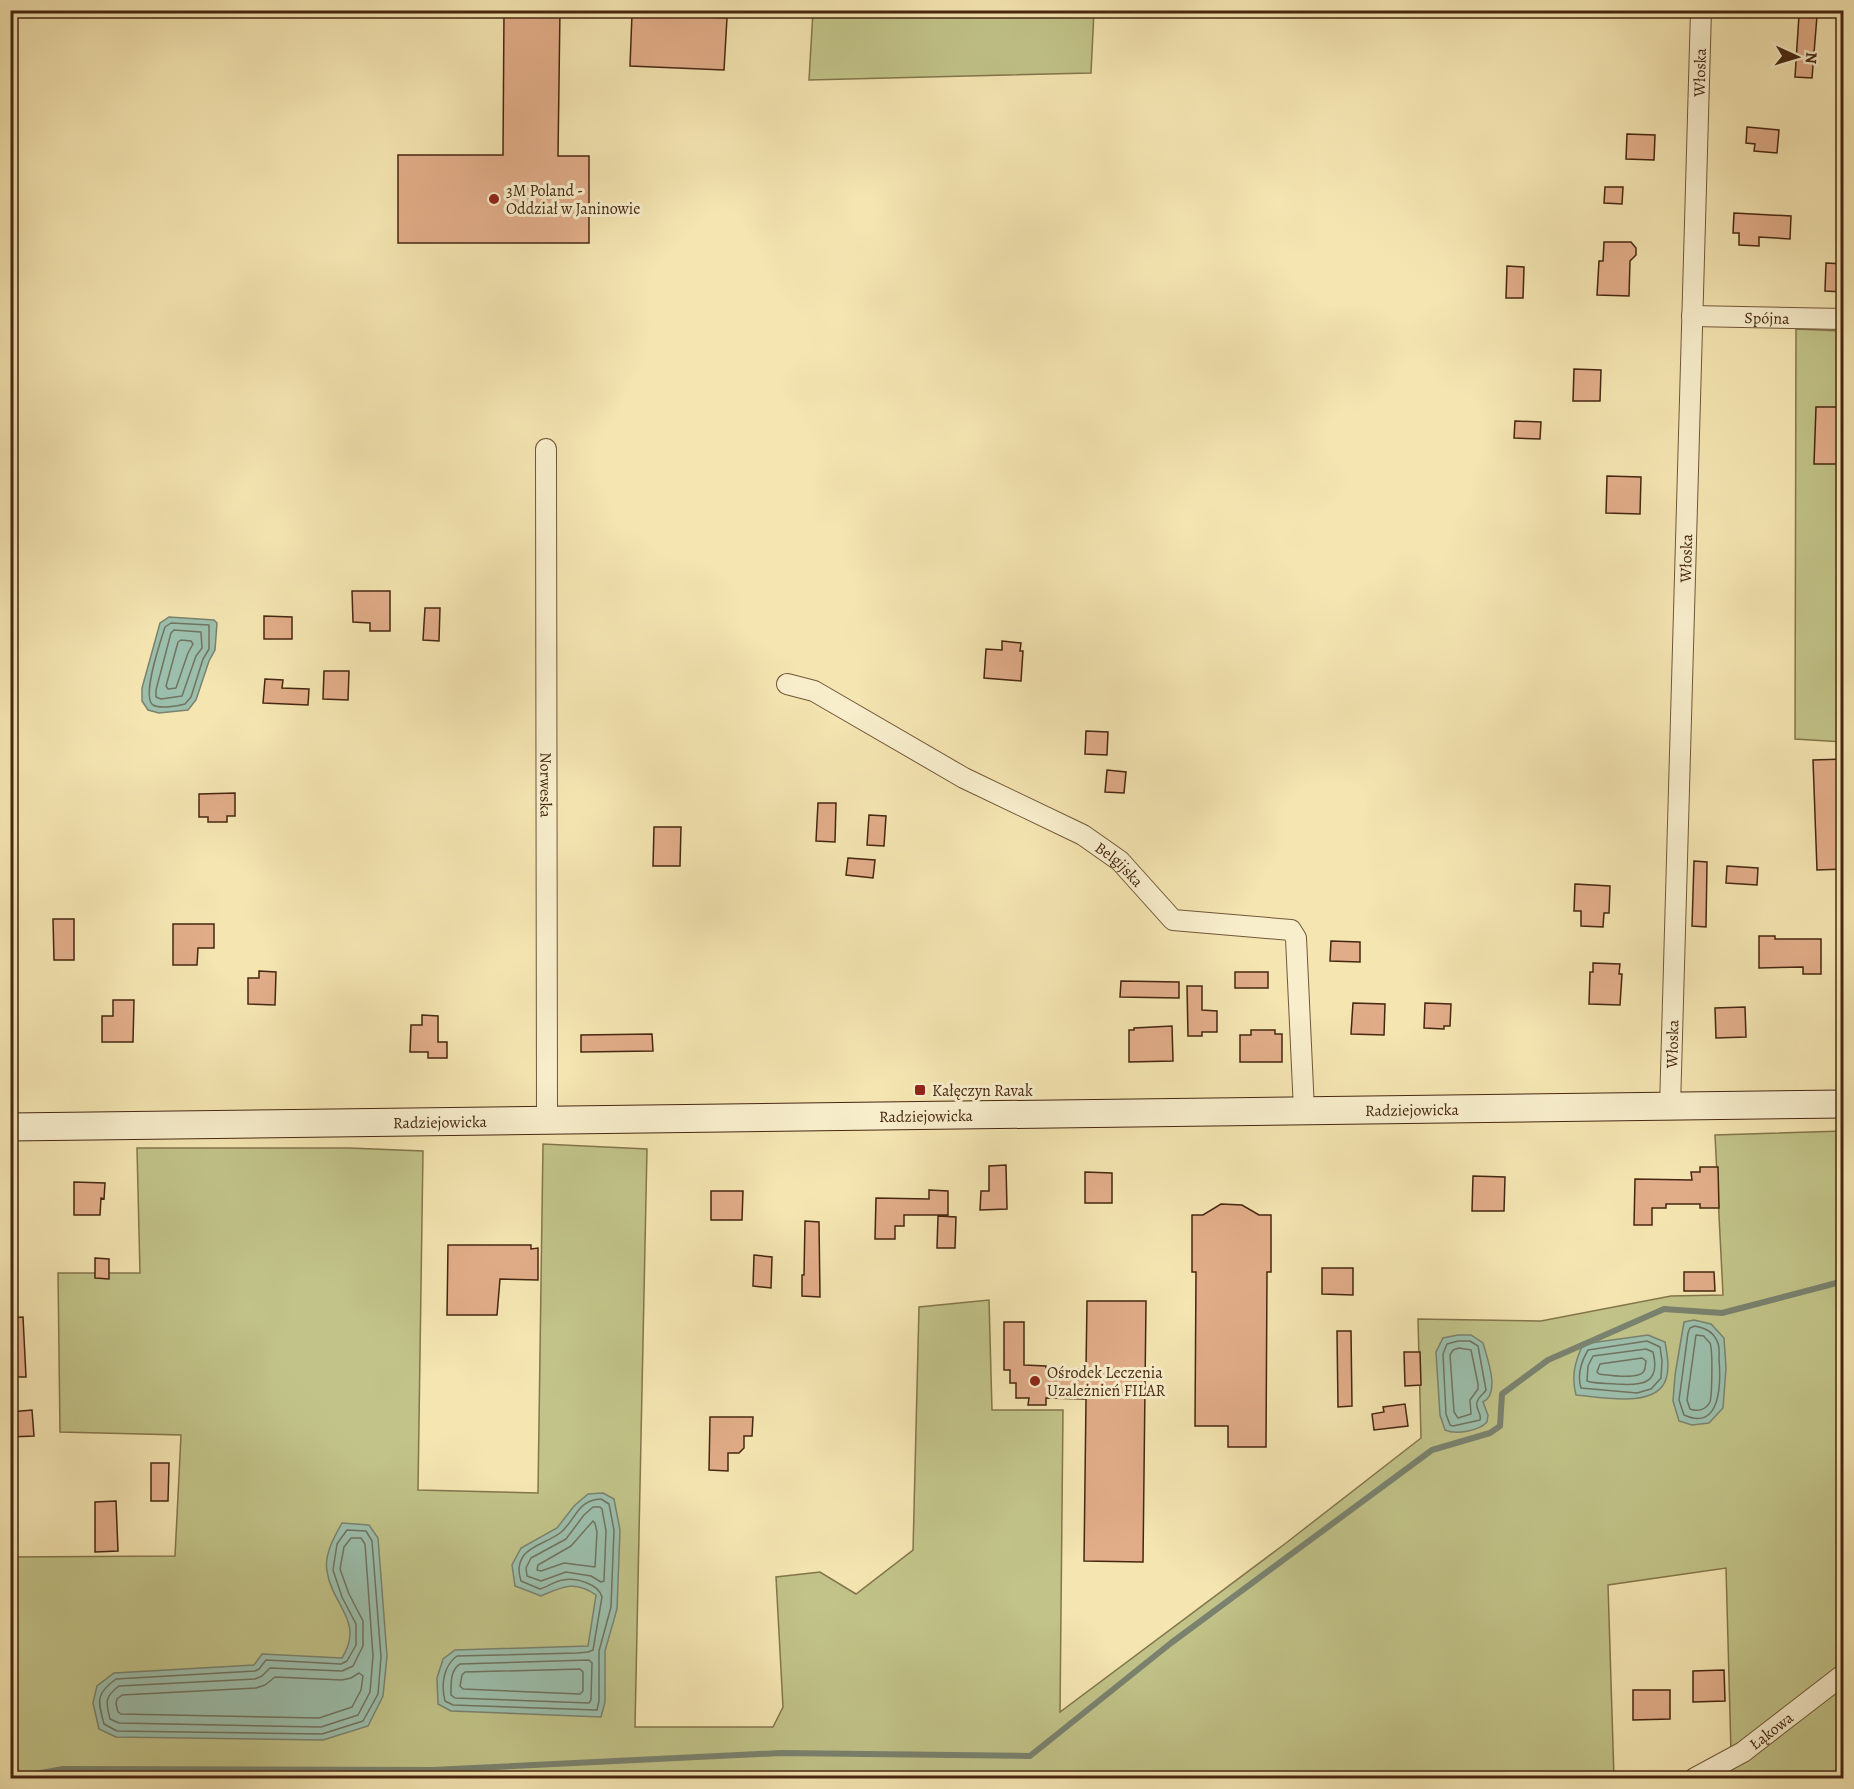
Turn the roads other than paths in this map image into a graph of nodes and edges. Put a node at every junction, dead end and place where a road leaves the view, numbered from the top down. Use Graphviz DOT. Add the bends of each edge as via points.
graph roads {
  1 [pos="1701,10"];
  2 [pos="1692,316"];
  3 [pos="1844,319"];
  4 [pos="546,449"];
  5 [pos="787,684"];
  6 [pos="1844,1104"];
  7 [pos="1670,1107"];
  8 [pos="1304,1110"];
  9 [pos="547,1120"];
  10 [pos="10,1127"];
  11 [pos="1844,1674"];
  12 [pos="1695,1779"];
  1 -- 2 [label="street, Włoska"];
  2 -- 3 [label="street, Spójna"];
  2 -- 7 [label="street, Włoska"];
  4 -- 9 [label="street, Norweska"];
  5 -- 8 [label="street, Belgijska" via="814,691 964,778 1083,835 1120,861 1173,920 1291,930 1296,938"];
  6 -- 7 [label="main road, Radziejowicka"];
  7 -- 8 [label="main road, Radziejowicka"];
  8 -- 9 [label="main road, Radziejowicka"];
  9 -- 10 [label="main road, Radziejowicka"];
  11 -- 12 [label="street, Łąkowa" via="1743,1752"];
}
